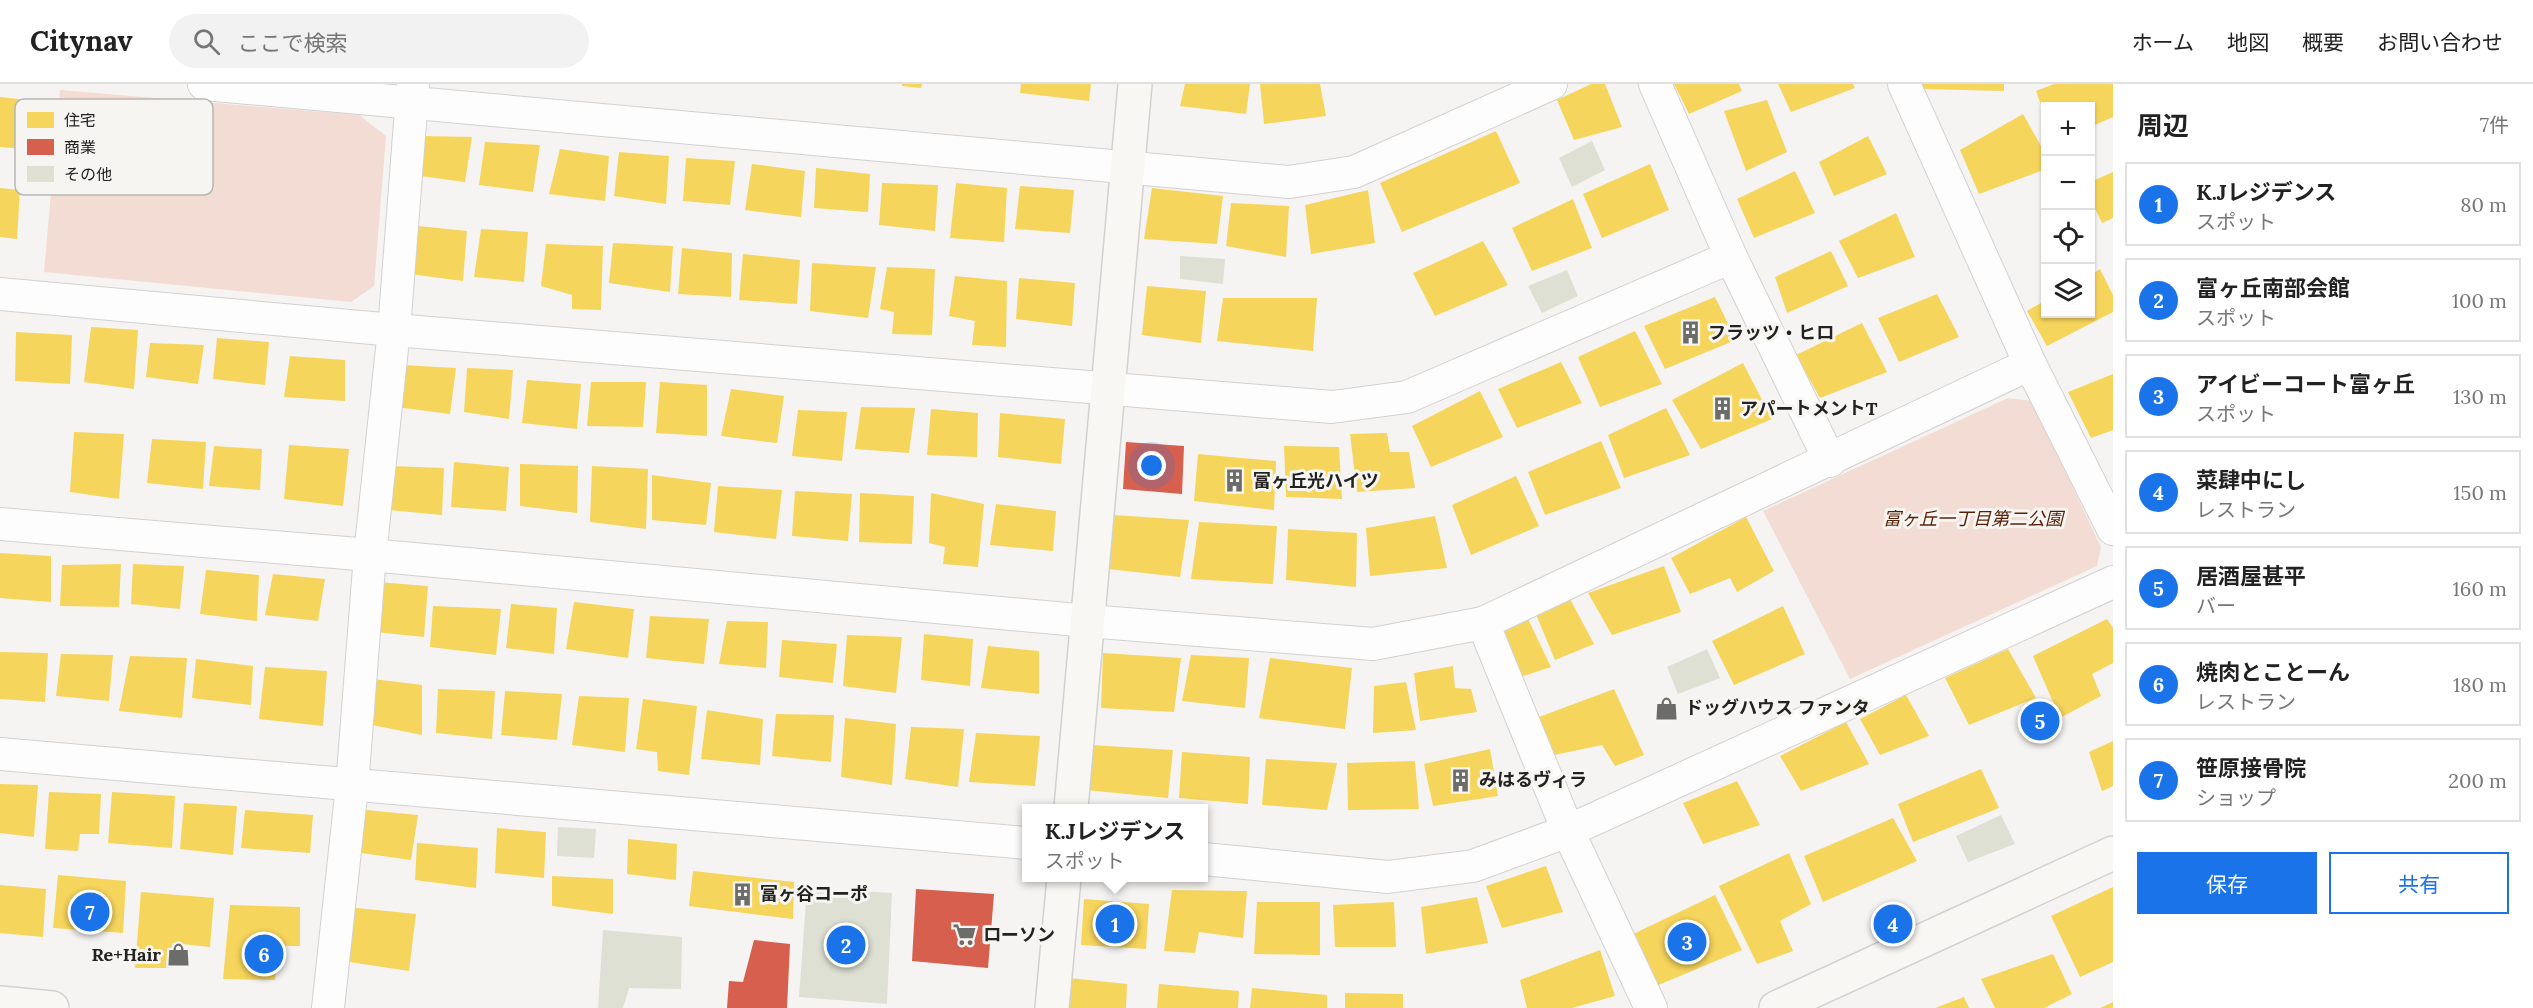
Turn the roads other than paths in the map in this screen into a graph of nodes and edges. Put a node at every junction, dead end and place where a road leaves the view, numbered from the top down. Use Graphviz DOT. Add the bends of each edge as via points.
graph roads {
  1 [pos="204,84"];
  2 [pos="1135,84"];
  3 [pos="1551,84"];
  4 [pos="1655,84"];
  5 [pos="1904,84"];
  6 [pos="412,93"];
  7 [pos="1128,167"];
  8 [pos="1731,256"];
  9 [pos="0,294"];
  10 [pos="394,330"];
  11 [pos="2030,364"];
  12 [pos="1109,390"];
  13 [pos="1830,461"];
  14 [pos="0,524"];
  15 [pos="2113,528"];
  16 [pos="370,555"];
  17 [pos="2113,582"];
  18 [pos="1088,621"];
  19 [pos="1483,623"];
  20 [pos="0,754"];
  21 [pos="352,786"];
  22 [pos="1071,804"];
  23 [pos="1568,831"];
  24 [pos="1022,843"];
  25 [pos="2113,853"];
  26 [pos="1208,859"];
  27 [pos="1064,882"];
  28 [pos="0,1003"];
  29 [pos="52,1008"];
  30 [pos="328,1008"];
  31 [pos="1052,1008"];
  32 [pos="1651,1008"];
  33 [pos="1776,1008"];
  1 -- 6 [label="street"];
  2 -- 7 [label="street"];
  3 -- 7 [label="street" via="1354,172 1289,182"];
  4 -- 8 [label="street"];
  5 -- 11 [label="street"];
  6 -- 7 [label="street"];
  6 -- 10 [label="street"];
  7 -- 12 [label="street"];
  8 -- 12 [label="street" via="1407,397 1332,407"];
  8 -- 13 [label="street"];
  9 -- 10 [label="street"];
  10 -- 12 [label="street"];
  10 -- 16 [label="street"];
  11 -- 13 [label="street"];
  11 -- 15 [label="street"];
  12 -- 18 [label="street"];
  13 -- 19 [label="street"];
  14 -- 16 [label="street"];
  16 -- 18 [label="street"];
  16 -- 21 [label="street"];
  17 -- 23 [label="street"];
  18 -- 19 [label="street" via="1373,644"];
  18 -- 22 [label="street"];
  19 -- 23 [label="street"];
  20 -- 21 [label="street"];
  21 -- 24 [label="street"];
  21 -- 30 [label="street"];
  23 -- 26 [label="street" via="1473,866 1388,877"];
  23 -- 32 [label="street"];
  25 -- 33 [label="street"];
  27 -- 31 [label="street"];
  28 -- 29 [label="street"];
}
